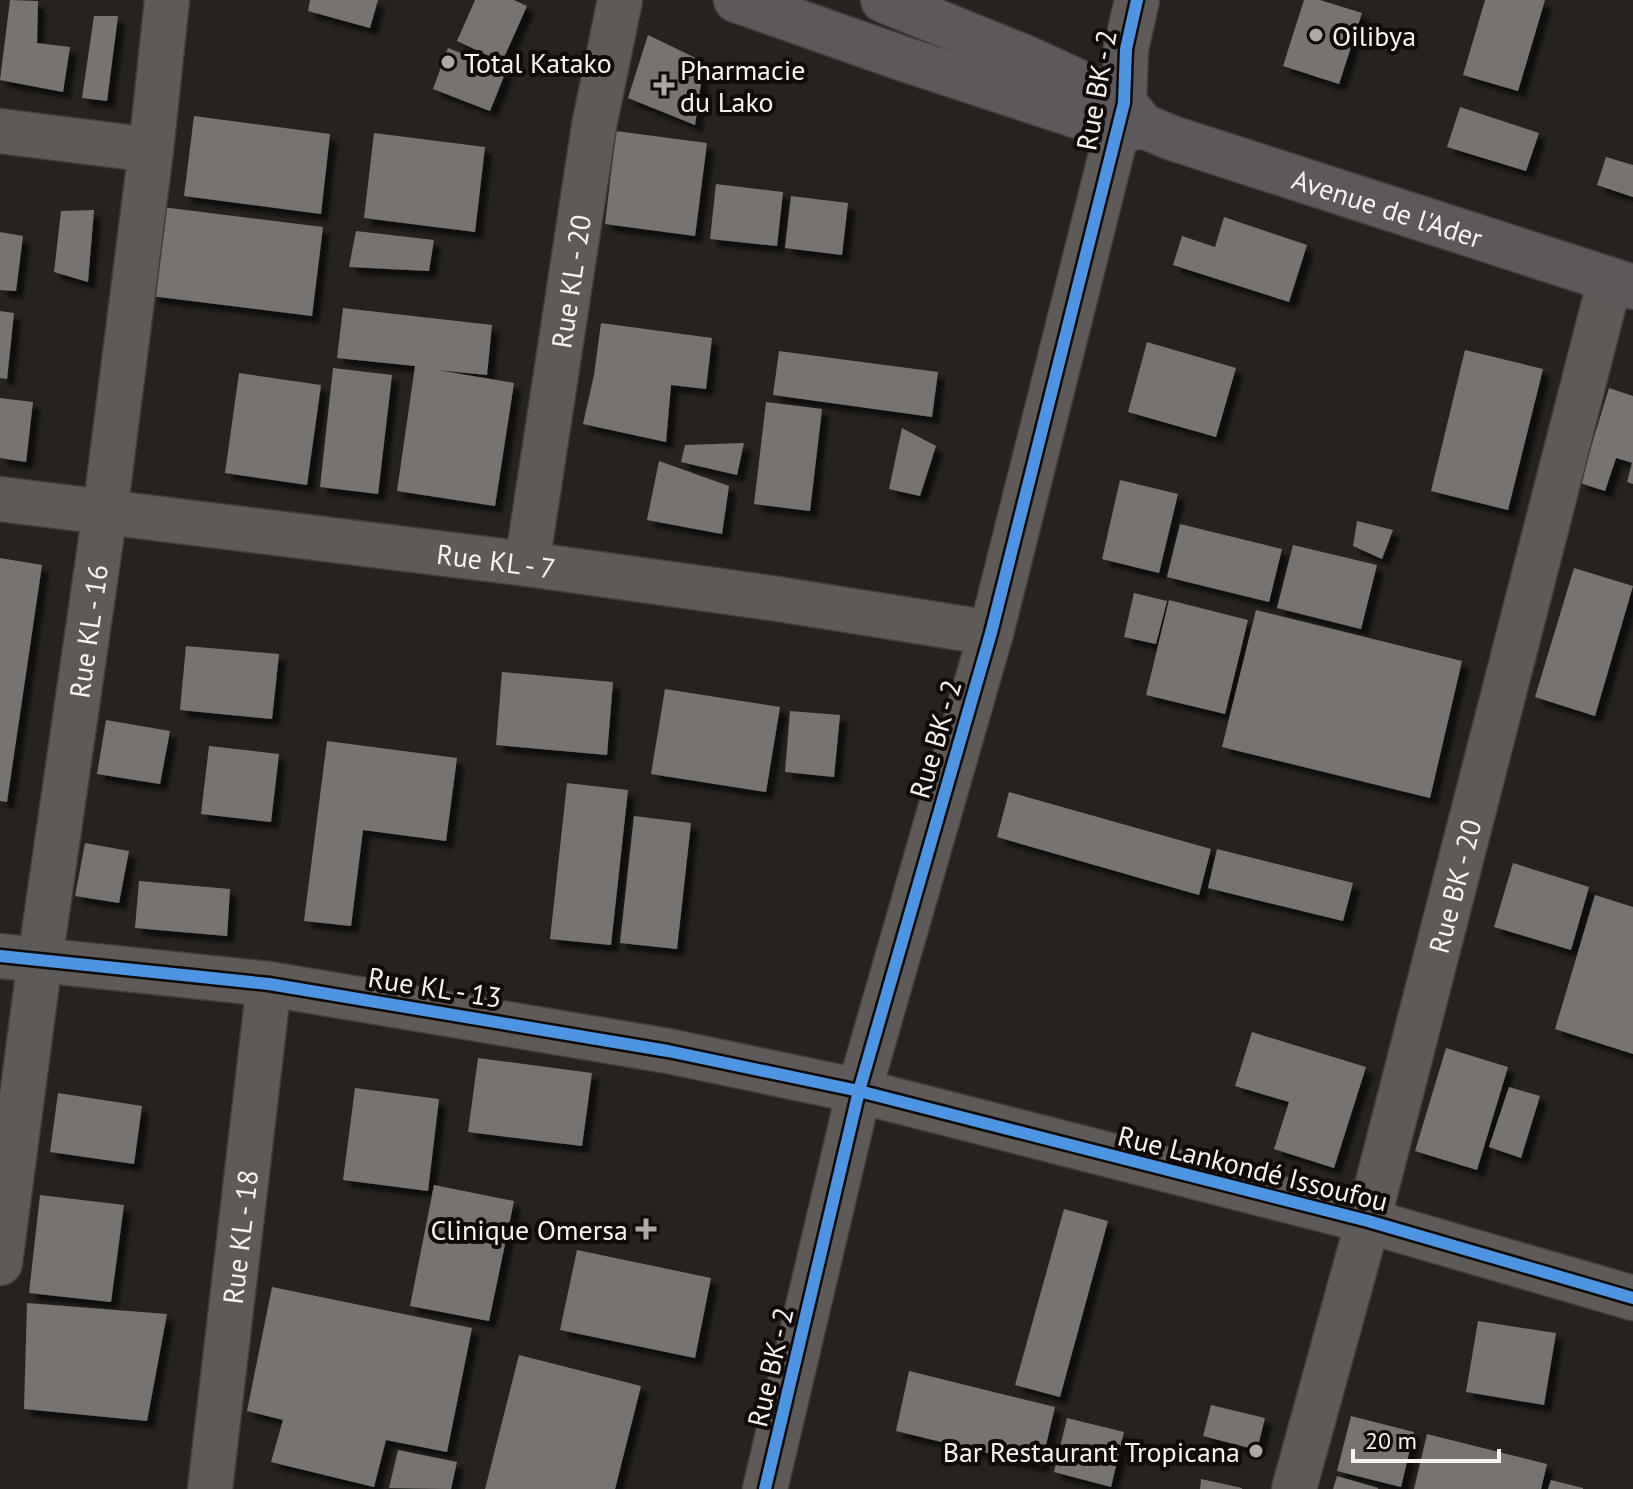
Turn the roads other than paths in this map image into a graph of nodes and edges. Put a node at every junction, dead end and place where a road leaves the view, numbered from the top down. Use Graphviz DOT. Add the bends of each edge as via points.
graph roads {
  1 [pos="167,0"];
  2 [pos="620,0"];
  3 [pos="736,0"];
  4 [pos="883,0"];
  5 [pos="1106,0"];
  6 [pos="1137,0"];
  7 [pos="1126,49"];
  8 [pos="1128,120"];
  9 [pos="0,131"];
  10 [pos="151,150"];
  11 [pos="1622,283"];
  12 [pos="0,499"];
  13 [pos="105,512"];
  14 [pos="527,564"];
  15 [pos="991,633"];
  16 [pos="20,958"];
  17 [pos="269,984"];
  18 [pos="859,1091"];
  19 [pos="1368,1221"];
  20 [pos="0,1263"];
  21 [pos="1633,1298"];
  22 [pos="210,1489"];
  23 [pos="765,1489"];
  24 [pos="1294,1489"];
  1 -- 10 [label="street, Rue KL - 16"];
  2 -- 14 [label="street, Rue KL - 20" via="594,126"];
  3 -- 8 [label="main road, Avenue de l'Ader" via="901,58"];
  4 -- 8 [label="main road, Avenue de l'Ader" via="1029,59"];
  5 -- 7 [label="street"];
  6 -- 7 [label="street, Rue BK - 2"];
  7 -- 8 [label="street, Rue BK - 2"];
  8 -- 11 [label="main road, Avenue de l'Ader"];
  8 -- 15 [label="street, Rue BK - 2"];
  9 -- 10 [label="street"];
  10 -- 13 [label="street, Rue KL - 16"];
  11 -- 19 [label="street, Rue BK - 20"];
  12 -- 13 [label="street, Rue KL - 7"];
  13 -- 14 [label="street, Rue KL - 7"];
  13 -- 16 [label="street, Rue KL - 16"];
  14 -- 15 [label="street, Rue KL - 7"];
  15 -- 18 [label="street, Rue BK - 2"];
  16 -- 17 [label="street, Rue KL - 13"];
  16 -- 20 [label="street, Rue KL - 16"];
  17 -- 18 [label="street, Rue KL - 13" via="668,1051"];
  17 -- 22 [label="street, Rue KL - 18"];
  18 -- 19 [label="street, Rue Lankondé Issoufou"];
  18 -- 23 [label="street, Rue BK - 2"];
  19 -- 21 [label="street, Rue Lankondé Issoufou"];
  19 -- 24 [label="street, Rue BK - 20"];
}
